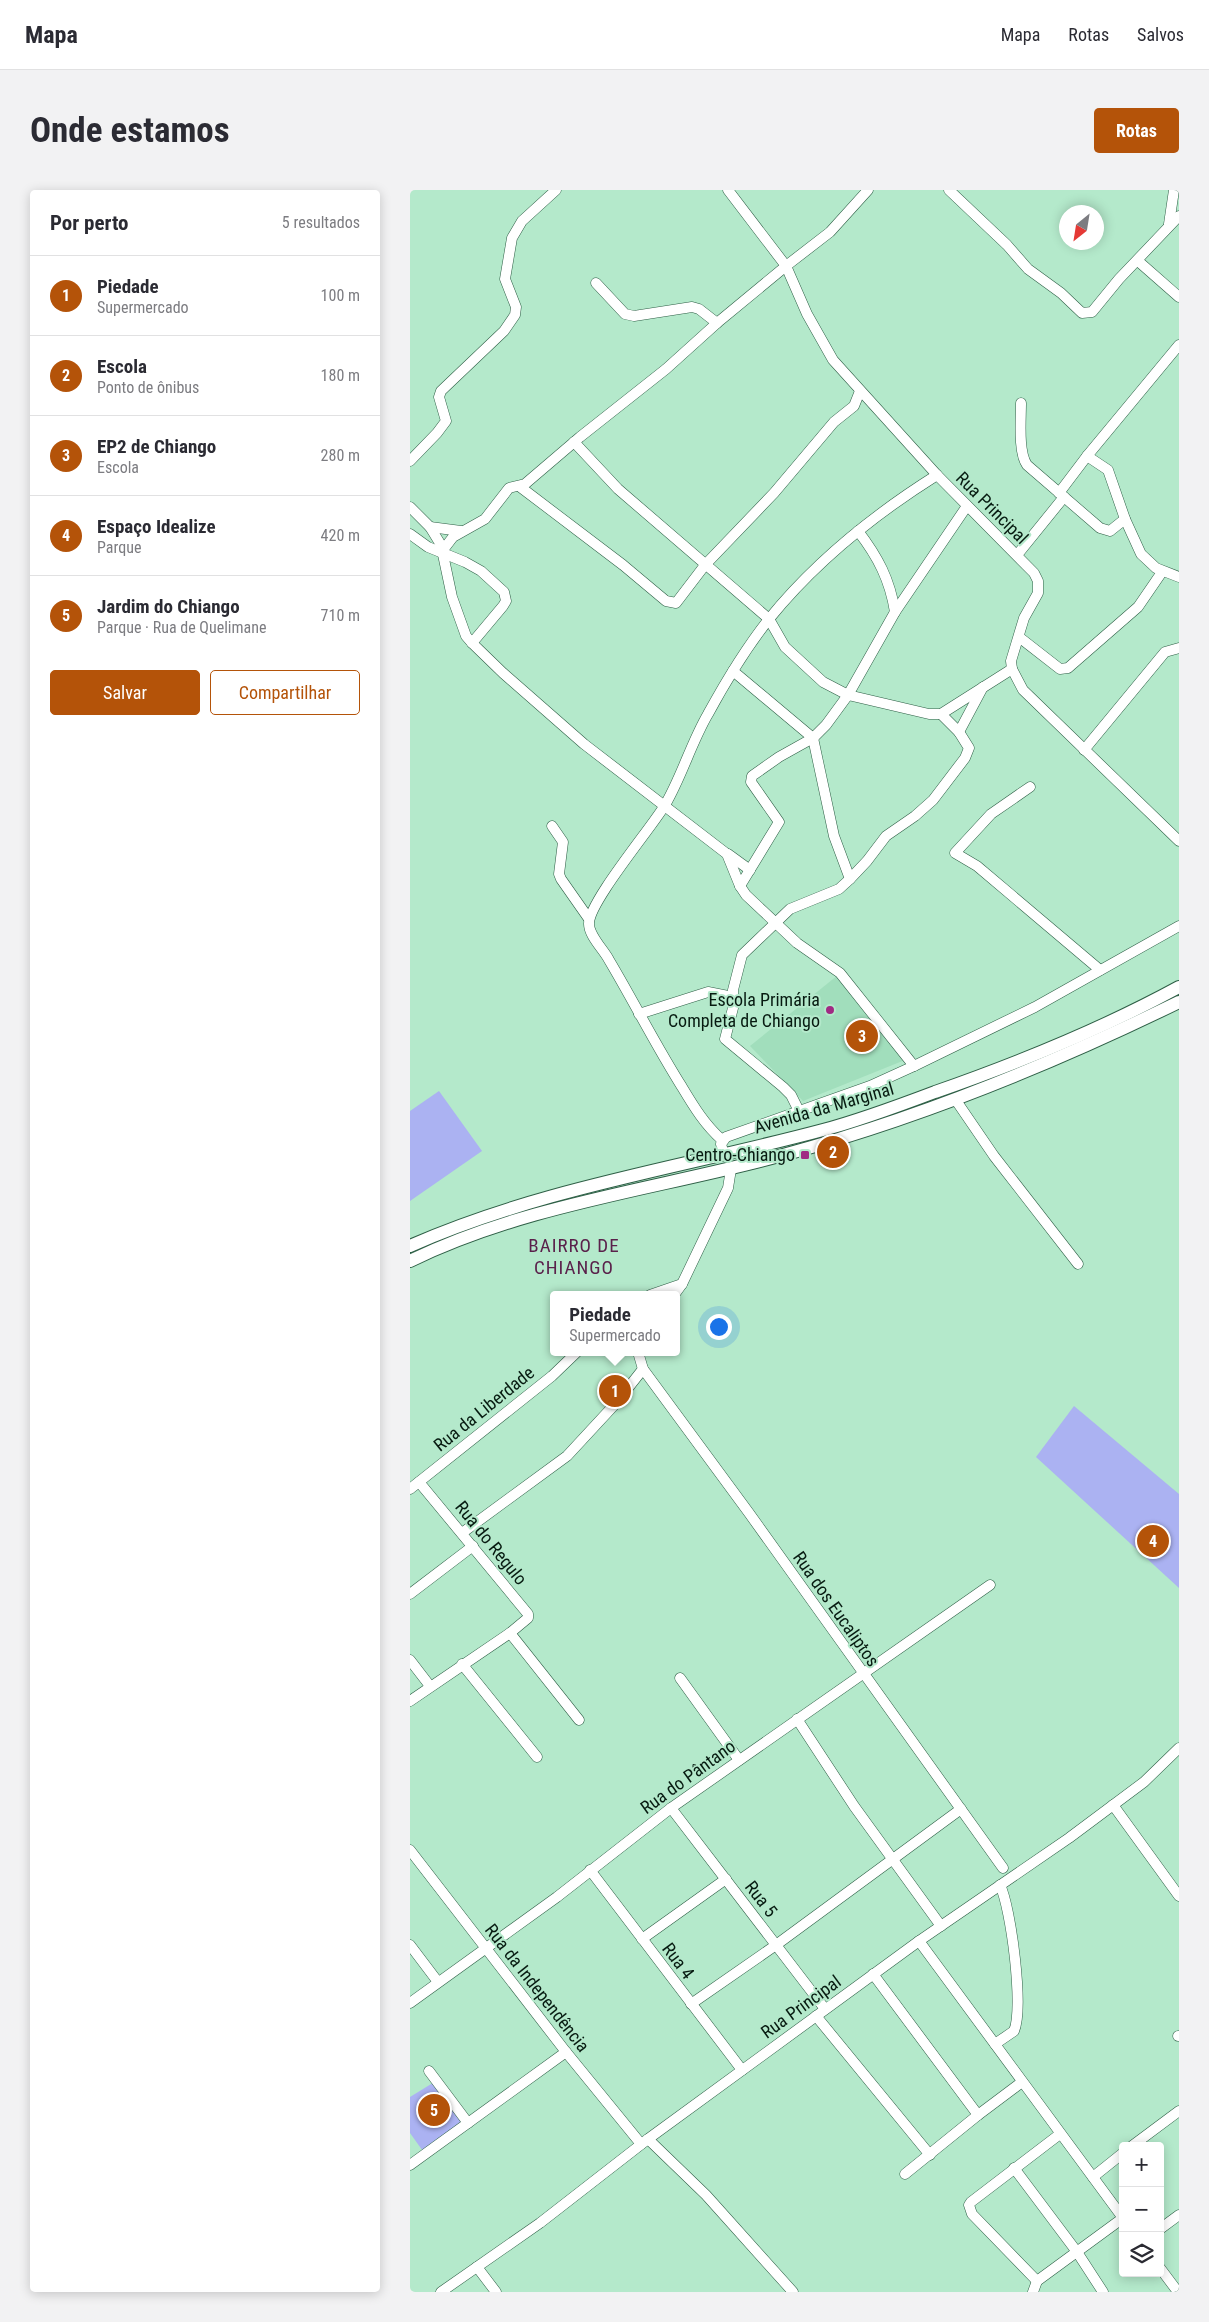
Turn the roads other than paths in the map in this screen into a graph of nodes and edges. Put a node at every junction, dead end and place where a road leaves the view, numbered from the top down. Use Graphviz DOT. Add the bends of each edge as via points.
graph roads {
  1 [pos="556,190"];
  2 [pos="728,190"];
  3 [pos="868,190"];
  4 [pos="949,190"];
  5 [pos="1174,190"];
  6 [pos="1179,216"];
  7 [pos="1169,224"];
  8 [pos="1138,260"];
  9 [pos="786,266"];
  10 [pos="596,283"];
  11 [pos="1179,297"];
  12 [pos="717,323"];
  13 [pos="1179,345"];
  14 [pos="860,391"];
  15 [pos="1021,403"];
  16 [pos="574,442"];
  17 [pos="1086,456"];
  18 [pos="410,461"];
  19 [pos="937,475"];
  20 [pos="519,486"];
  21 [pos="1061,495"];
  22 [pos="967,506"];
  23 [pos="410,507"];
  24 [pos="1125,519"];
  25 [pos="430,527"];
  26 [pos="461,531"];
  27 [pos="858,531"];
  28 [pos="410,534"];
  29 [pos="443,552"];
  30 [pos="1017,555"];
  31 [pos="705,565"];
  32 [pos="1162,572"];
  33 [pos="1179,577"];
  34 [pos="896,612"];
  35 [pos="769,619"];
  36 [pos="1019,637"];
  37 [pos="472,643"];
  38 [pos="1179,648"];
  39 [pos="1012,669"];
  40 [pos="733,671"];
  41 [pos="983,686"];
  42 [pos="848,695"];
  43 [pos="941,714"];
  44 [pos="959,732"];
  45 [pos="813,738"];
  46 [pos="1084,750"];
  47 [pos="1030,787"];
  48 [pos="665,804"];
  49 [pos="552,826"];
  50 [pos="1179,840"];
  51 [pos="727,854"];
  52 [pos="750,870"];
  53 [pos="850,879"];
  54 [pos="740,886"];
  55 [pos="590,919"];
  56 [pos="776,924"];
  57 [pos="1179,926"];
  58 [pos="1100,970"];
  59 [pos="1179,986"];
  60 [pos="733,997"];
  61 [pos="1179,1002"];
  62 [pos="639,1014"];
  63 [pos="914,1066"];
  64 [pos="955,1099"];
  65 [pos="799,1111"];
  66 [pos="722,1140"];
  67 [pos="724,1155"];
  68 [pos="732,1169"];
  69 [pos="410,1246"];
  70 [pos="410,1261"];
  71 [pos="1078,1264"];
  72 [pos="682,1284"];
  73 [pos="662,1291"];
  74 [pos="677,1291"];
  75 [pos="572,1356"];
  76 [pos="639,1356"];
  77 [pos="642,1369"];
  78 [pos="422,1486"];
  79 [pos="410,1489"];
  80 [pos="462,1533"];
  81 [pos="473,1546"];
  82 [pos="990,1585"];
  83 [pos="410,1594"];
  84 [pos="510,1633"];
  85 [pos="410,1660"];
  86 [pos="462,1664"];
  87 [pos="862,1674"];
  88 [pos="680,1678"];
  89 [pos="430,1686"];
  90 [pos="410,1700"];
  91 [pos="797,1719"];
  92 [pos="579,1720"];
  93 [pos="1179,1748"];
  94 [pos="536,1757"];
  95 [pos="739,1760"];
  96 [pos="1113,1805"];
  97 [pos="671,1808"];
  98 [pos="961,1809"];
  99 [pos="410,1850"];
  100 [pos="893,1859"];
  101 [pos="1003,1868"];
  102 [pos="590,1870"];
  103 [pos="1019,1873"];
  104 [pos="726,1879"];
  105 [pos="1002,1884"];
  106 [pos="1179,1896"];
  107 [pos="941,1926"];
  108 [pos="642,1939"];
  109 [pos="919,1941"];
  110 [pos="410,1945"];
  111 [pos="776,1945"];
  112 [pos="485,1948"];
  113 [pos="873,1974"];
  114 [pos="438,1982"];
  115 [pos="411,2001"];
  116 [pos="691,2004"];
  117 [pos="825,2010"];
  118 [pos="816,2016"];
  119 [pos="994,2044"];
  120 [pos="566,2052"];
  121 [pos="742,2070"];
  122 [pos="428,2071"];
  123 [pos="1022,2082"];
  124 [pos="1179,2111"];
  125 [pos="978,2114"];
  126 [pos="468,2123"];
  127 [pos="1060,2134"];
  128 [pos="644,2141"];
  129 [pos="1137,2142"];
  130 [pos="930,2154"];
  131 [pos="1119,2156"];
  132 [pos="410,2165"];
  133 [pos="1014,2168"];
  134 [pos="905,2174"];
  135 [pos="1093,2178"];
  136 [pos="1119,2213"];
  137 [pos="1179,2215"];
  138 [pos="1119,2221"];
  139 [pos="1164,2225"];
  140 [pos="1076,2252"];
  141 [pos="477,2267"];
  142 [pos="1164,2272"];
  143 [pos="1037,2281"];
  144 [pos="1176,2285"];
  145 [pos="441,2292"];
  146 [pos="496,2292"];
  147 [pos="793,2292"];
  148 [pos="1033,2292"];
  149 [pos="1103,2292"];
  1 -- 18 [label="street" via="522,221 512,238 505,279 516,307 515,315 504,331 441,391 439,397 446,421"];
  2 -- 9 [label="street, Rua Principal"];
  3 -- 9 [label="street" via="830,232"];
  4 -- 8 [label="street" via="1008,245 1028,269 1061,293 1082,314 1092,312"];
  5 -- 7 [label="street"];
  6 -- 7 [label="street"];
  7 -- 8 [label="street"];
  8 -- 11 [label="street"];
  9 -- 12 [label="street"];
  9 -- 14 [label="street, Rua Principal" via="825,348"];
  10 -- 12 [label="street" via="625,314 642,316 692,307"];
  12 -- 16 [label="street" via="666,369"];
  13 -- 17 [label="street"];
  14 -- 19 [label="street, Rua Principal"];
  14 -- 31 [label="street" via="854,406 834,422 774,493"];
  15 -- 21 [label="street" via="1023,458"];
  16 -- 20 [label="street"];
  16 -- 31 [label="street" via="618,489"];
  17 -- 21 [label="street"];
  17 -- 24 [label="street" via="1108,470"];
  19 -- 22 [label="street, Rua Principal"];
  19 -- 27 [label="street"];
  20 -- 26 [label="street" via="504,492 485,519"];
  20 -- 31 [label="street" via="670,603 676,603"];
  21 -- 24 [label="street" via="1106,531 1113,530"];
  21 -- 30 [label="street"];
  22 -- 30 [label="street, Rua Principal"];
  22 -- 34 [label="street"];
  23 -- 25 [label="street"];
  24 -- 32 [label="street" via="1141,554"];
  25 -- 26 [label="street"];
  25 -- 29 [label="street"];
  26 -- 29 [label="street"];
  27 -- 34 [label="street" via="885,572"];
  27 -- 35 [label="street"];
  28 -- 29 [label="street"];
  29 -- 37 [label="street" via="452,597 466,636"];
  29 -- 37 [label="street" via="474,566 506,597 503,606"];
  30 -- 36 [label="street, Rua Principal" via="1034,573 1039,587"];
  31 -- 35 [label="street"];
  32 -- 33 [label="street"];
  32 -- 36 [label="street" via="1138,607 1068,668 1060,668"];
  34 -- 42 [label="street"];
  35 -- 40 [label="street"];
  35 -- 42 [label="street" via="793,656 823,682"];
  36 -- 39 [label="street, Rua Principal"];
  37 -- 48 [label="street" via="577,737"];
  38 -- 46 [label="street" via="1165,652"];
  39 -- 41 [label="street"];
  39 -- 46 [label="street" via="1023,690"];
  40 -- 45 [label="street"];
  40 -- 48 [label="street" via="706,716"];
  41 -- 43 [label="street"];
  41 -- 44 [label="street"];
  42 -- 43 [label="street"];
  42 -- 45 [label="street"];
  43 -- 44 [label="street"];
  44 -- 53 [label="street" via="969,748 965,758 933,800 886,836"];
  45 -- 52 [label="street" via="779,756 752,776 750,782 779,822"];
  45 -- 53 [label="street" via="834,836"];
  46 -- 50 [label="street"];
  47 -- 58 [label="street" via="991,814 955,853 977,866"];
  48 -- 51 [label="street"];
  48 -- 55 [label="street" via="611,881"];
  49 -- 55 [label="street" via="563,842 561,879"];
  51 -- 52 [label="street"];
  51 -- 54 [label="street"];
  52 -- 54 [label="street"];
  53 -- 56 [label="street" via="839,889 790,909"];
  54 -- 56 [label="street"];
  55 -- 62 [label="street" via="590,930"];
  56 -- 60 [label="street" via="742,956"];
  56 -- 63 [label="street" via="840,973"];
  57 -- 58 [label="street"];
  58 -- 63 [label="street" via="1035,1007"];
  59 -- 67 [label="main road, Avenida da Marginal" via="1058,1044 974,1078 833,1127"];
  60 -- 62 [label="street" via="708,992"];
  60 -- 65 [label="street" via="724,1038 783,1087"];
  61 -- 64 [label="main road, Avenida da Marginal" via="1108,1037"];
  62 -- 66 [label="street" via="703,1120"];
  63 -- 65 [label="street" via="870,1086"];
  64 -- 68 [label="main road, Avenida da Marginal" via="829,1142"];
  64 -- 71 [label="street" via="994,1156"];
  65 -- 66 [label="street"];
  66 -- 67 [label="street"];
  67 -- 69 [label="main road, Avenida da Marginal" via="526,1203"];
  68 -- 70 [label="main road, Avenida da Marginal" via="636,1189 520,1219"];
  68 -- 72 [label="street" via="728,1188"];
  72 -- 73 [label="street"];
  72 -- 74 [label="street"];
  75 -- 78 [label="street, Rua da Liberdade"];
  76 -- 77 [label="street"];
  77 -- 80 [label="street" via="617,1402 567,1456"];
  77 -- 87 [label="street, Rua dos Eucaliptos" via="749,1513"];
  78 -- 79 [label="street, Rua da Liberdade"];
  78 -- 80 [label="street, Rua do Regulo"];
  80 -- 81 [label="street, Rua do Regulo"];
  81 -- 83 [label="street"];
  81 -- 84 [label="street, Rua do Regulo" via="528,1614 528,1618"];
  82 -- 87 [label="street, Rua do Pântano"];
  84 -- 86 [label="street"];
  84 -- 92 [label="street"];
  85 -- 89 [label="street"];
  86 -- 89 [label="street"];
  86 -- 94 [label="street"];
  87 -- 91 [label="street, Rua do Pântano"];
  87 -- 98 [label="street, Rua dos Eucaliptos"];
  88 -- 95 [label="street"];
  89 -- 90 [label="street"];
  91 -- 95 [label="street, Rua do Pântano"];
  91 -- 100 [label="street"];
  93 -- 96 [label="street, Rua Principal" via="1144,1782"];
  95 -- 97 [label="street, Rua do Pântano"];
  96 -- 103 [label="street, Rua Principal"];
  96 -- 106 [label="street"];
  97 -- 102 [label="street, Rua do Pântano"];
  97 -- 104 [label="street, Rua 5"];
  98 -- 100 [label="street"];
  98 -- 101 [label="street, Rua dos Eucaliptos"];
  99 -- 112 [label="street, Rua da Independência"];
  100 -- 107 [label="street"];
  100 -- 111 [label="street"];
  101 -- 103 [label="street"];
  101 -- 105 [label="street"];
  102 -- 108 [label="street, Rua 4"];
  102 -- 112 [label="street, Rua do Pântano"];
  103 -- 105 [label="street, Rua Principal"];
  104 -- 108 [label="street"];
  104 -- 111 [label="street, Rua 5"];
  105 -- 107 [label="street, Rua Principal"];
  105 -- 119 [label="street" via="1009,1914 1018,2014 1014,2031"];
  107 -- 109 [label="street, Rua Principal"];
  108 -- 116 [label="street, Rua 4"];
  109 -- 113 [label="street, Rua Principal"];
  109 -- 119 [label="street"];
  110 -- 114 [label="street"];
  111 -- 116 [label="street"];
  111 -- 117 [label="street, Rua 5"];
  112 -- 114 [label="street, Rua do Pântano"];
  112 -- 120 [label="street, Rua da Independência"];
  113 -- 117 [label="street, Rua Principal"];
  113 -- 125 [label="street"];
  114 -- 115 [label="street, Rua do Pântano"];
  116 -- 121 [label="street, Rua 4"];
  117 -- 118 [label="street, Rua Principal"];
  118 -- 121 [label="street, Rua Principal"];
  118 -- 130 [label="street"];
  119 -- 123 [label="street"];
  120 -- 126 [label="street"];
  120 -- 128 [label="street, Rua da Independência"];
  121 -- 128 [label="street, Rua Principal"];
  122 -- 126 [label="street"];
  123 -- 125 [label="street"];
  123 -- 127 [label="street"];
  124 -- 129 [label="street"];
  125 -- 130 [label="street"];
  126 -- 132 [label="street"];
  127 -- 133 [label="street"];
  127 -- 135 [label="street"];
  128 -- 141 [label="street, Rua Principal" via="540,2223"];
  128 -- 147 [label="street, Rua da Independência" via="706,2195"];
  130 -- 134 [label="street"];
  131 -- 135 [label="street"];
  133 -- 140 [label="street"];
  133 -- 143 [label="street" via="971,2202 969,2209"];
  135 -- 136 [label="street"];
  137 -- 139 [label="street"];
  138 -- 140 [label="street"];
  140 -- 143 [label="street"];
  140 -- 149 [label="street"];
  141 -- 145 [label="street, Rua Principal"];
  141 -- 146 [label="street"];
  142 -- 144 [label="street"];
  143 -- 148 [label="street"];
}
